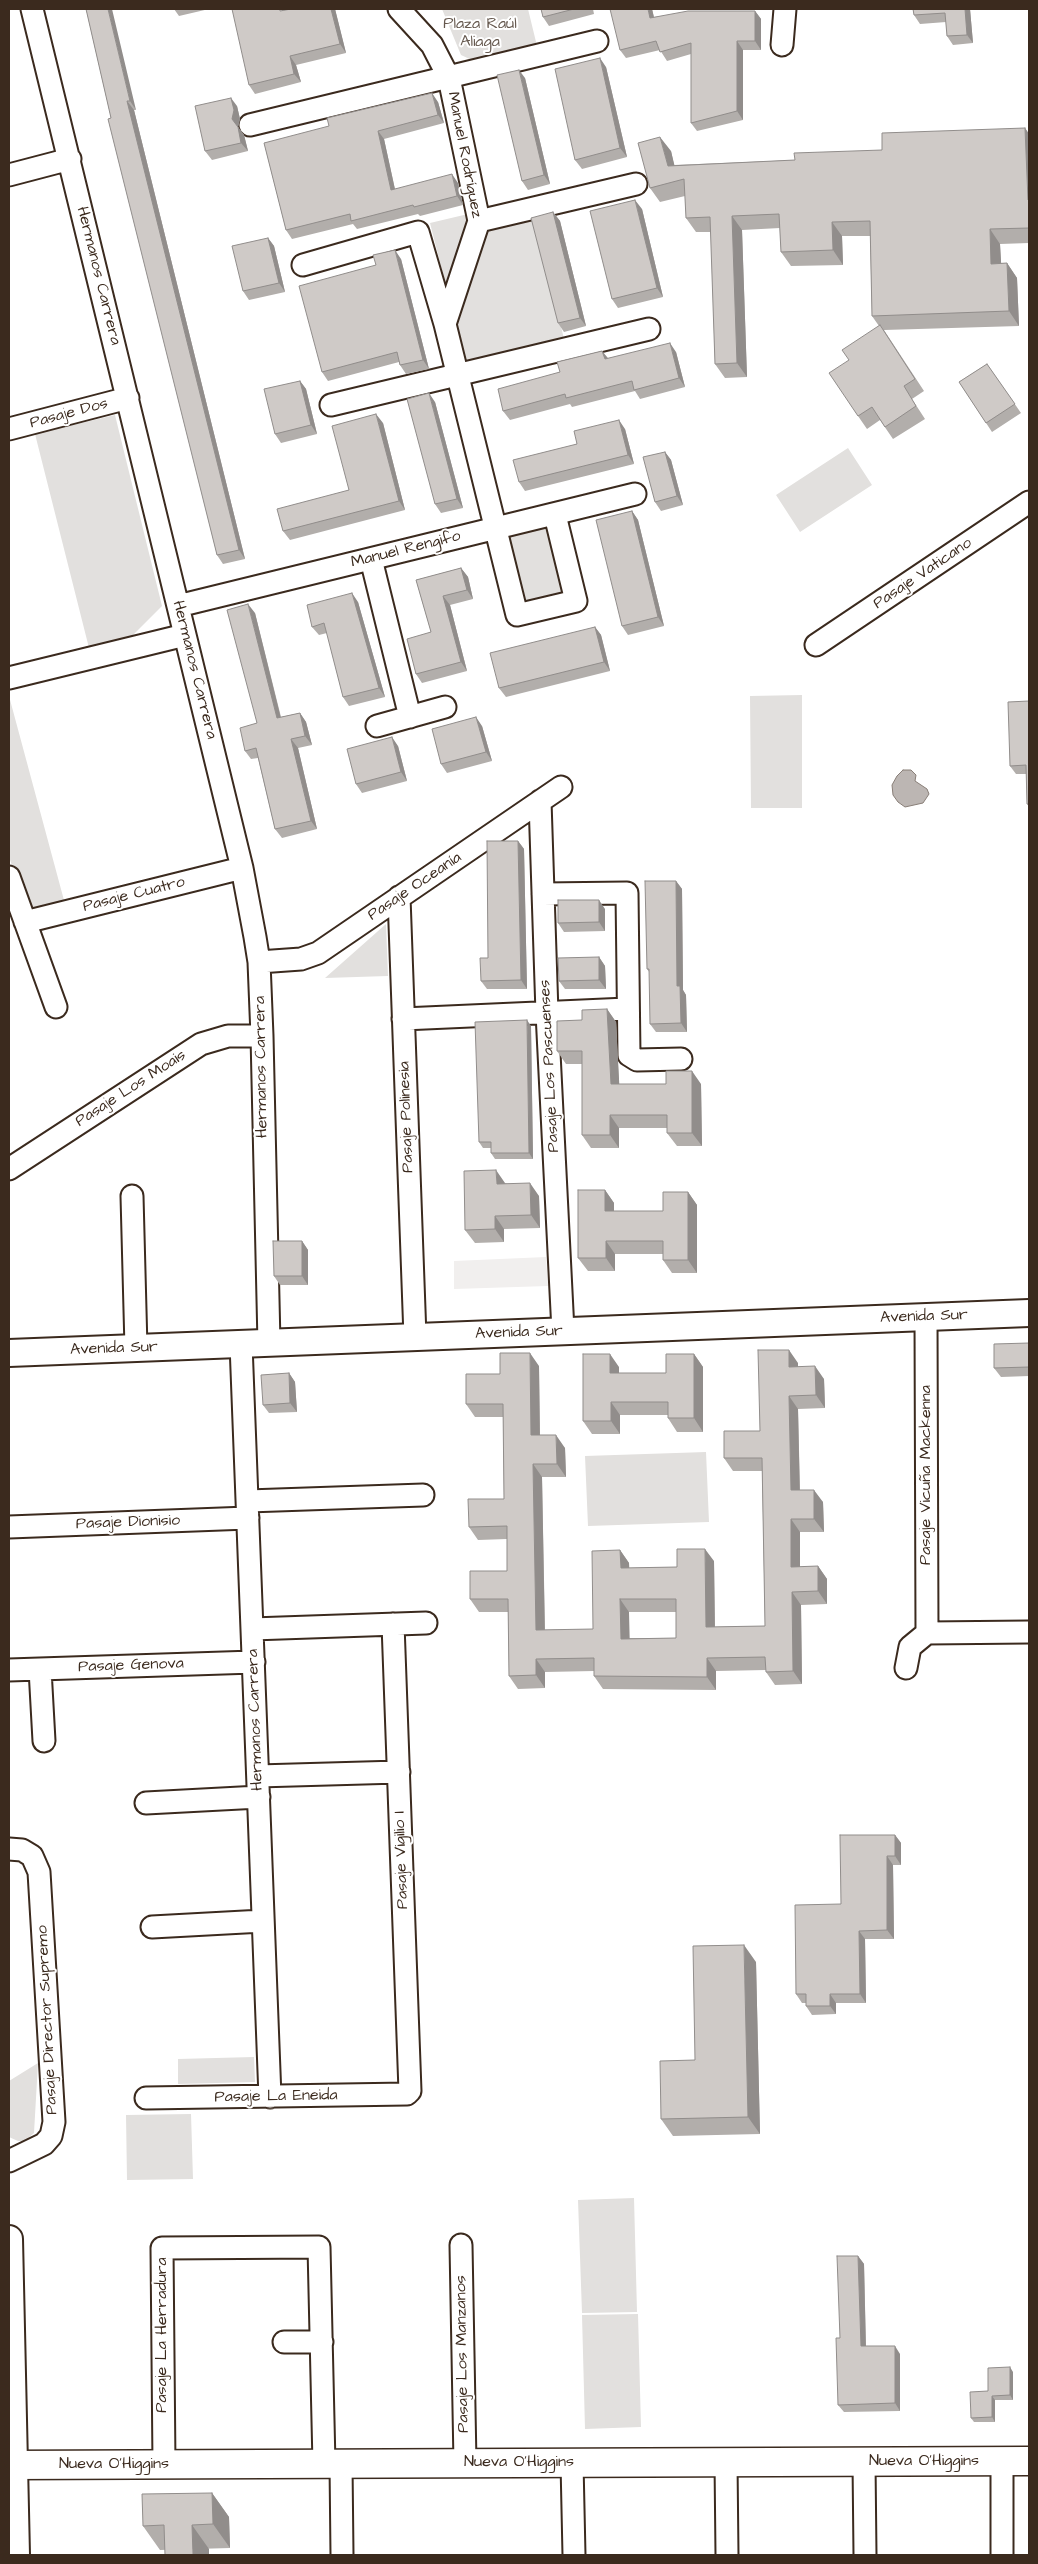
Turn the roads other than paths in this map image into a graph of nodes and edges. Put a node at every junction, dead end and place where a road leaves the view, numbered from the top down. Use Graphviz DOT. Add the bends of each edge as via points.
graph roads {
  1 [pos="32,9"];
  2 [pos="398,9"];
  3 [pos="785,9"];
  4 [pos="597,41"];
  5 [pos="782,45"];
  6 [pos="449,78"];
  7 [pos="250,124"];
  8 [pos="70,159"];
  9 [pos="9,175"];
  10 [pos="636,184"];
  11 [pos="479,221"];
  12 [pos="303,265"];
  13 [pos="445,324"];
  14 [pos="649,329"];
  15 [pos="458,374"];
  16 [pos="128,398"];
  17 [pos="331,405"];
  18 [pos="9,429"];
  19 [pos="634,494"];
  20 [pos="1029,502"];
  21 [pos="555,515"];
  22 [pos="495,528"];
  23 [pos="371,559"];
  24 [pos="178,606"];
  25 [pos="185,635"];
  26 [pos="816,645"];
  27 [pos="9,678"];
  28 [pos="445,708"];
  29 [pos="410,717"];
  30 [pos="377,726"];
  31 [pos="561,787"];
  32 [pos="540,801"];
  33 [pos="242,868"];
  34 [pos="9,877"];
  35 [pos="543,894"];
  36 [pos="399,897"];
  37 [pos="25,922"];
  38 [pos="259,962"];
  39 [pos="56,1006"];
  40 [pos="627,1010"];
  41 [pos="547,1013"];
  42 [pos="403,1018"];
  43 [pos="262,1036"];
  44 [pos="682,1059"];
  45 [pos="9,1169"];
  46 [pos="132,1196"];
  47 [pos="1029,1312"];
  48 [pos="926,1317"];
  49 [pos="563,1332"];
  50 [pos="415,1337"];
  51 [pos="268,1343"];
  52 [pos="241,1344"];
  53 [pos="136,1348"];
  54 [pos="9,1353"];
  55 [pos="423,1495"];
  56 [pos="248,1510"];
  57 [pos="9,1527"];
  58 [pos="426,1622"];
  59 [pos="393,1624"];
  60 [pos="252,1629"];
  61 [pos="1029,1632"];
  62 [pos="927,1634"];
  63 [pos="254,1662"];
  64 [pos="906,1668"];
  65 [pos="40,1669"];
  66 [pos="9,1670"];
  67 [pos="44,1741"];
  68 [pos="399,1772"];
  69 [pos="258,1776"];
  70 [pos="259,1797"];
  71 [pos="146,1803"];
  72 [pos="9,1849"];
  73 [pos="263,1921"];
  74 [pos="152,1927"];
  75 [pos="407,2094"];
  76 [pos="270,2097"];
  77 [pos="146,2098"];
  78 [pos="9,2161"];
  79 [pos="9,2240"];
  80 [pos="461,2245"];
  81 [pos="284,2342"];
  82 [pos="322,2342"];
  83 [pos="1002,2461"];
  84 [pos="1029,2461"];
  85 [pos="726,2462"];
  86 [pos="864,2462"];
  87 [pos="465,2463"];
  88 [pos="572,2463"];
  89 [pos="164,2464"];
  90 [pos="333,2464"];
  91 [pos="12,2465"];
  92 [pos="16,2555"];
  93 [pos="342,2555"];
  94 [pos="574,2555"];
  95 [pos="727,2555"];
  96 [pos="865,2555"];
  97 [pos="1002,2555"];
  1 -- 8 [label="street, Hermanos Carrera"];
  2 -- 6 [label="street, Manuel Rodríguez" via="432,45"];
  3 -- 5 [label="street"];
  4 -- 6 [label="street, Manuel Rodríguez"];
  6 -- 7 [label="street, Manuel Rodríguez"];
  6 -- 11 [label="street, Manuel Rodríguez"];
  8 -- 9 [label="street"];
  8 -- 16 [label="street, Hermanos Carrera"];
  10 -- 11 [label="street"];
  11 -- 13 [label="street, Manuel Rodríguez"];
  12 -- 13 [label="street" via="418,232"];
  13 -- 15 [label="street"];
  14 -- 15 [label="street"];
  15 -- 17 [label="street"];
  15 -- 22 [label="street"];
  16 -- 18 [label="street, Pasaje Dos"];
  16 -- 24 [label="street, Hermanos Carrera"];
  19 -- 21 [label="street, Manuel Rengifo"];
  20 -- 26 [label="street, Pasaje Vaticano"];
  21 -- 22 [label="street, Manuel Rengifo"];
  21 -- 22 [label="street" via="576,601 517,615"];
  22 -- 23 [label="street, Manuel Rengifo"];
  23 -- 24 [label="street, Manuel Rengifo"];
  23 -- 29 [label="street"];
  24 -- 25 [label="street, Hermanos Carrera"];
  25 -- 27 [label="street"];
  25 -- 33 [label="street, Hermanos Carrera"];
  28 -- 29 [label="street"];
  29 -- 30 [label="street"];
  31 -- 32 [label="street, Pasaje Oceanía"];
  32 -- 35 [label="street, Pasaje Los Pascuenses"];
  32 -- 36 [label="street, Pasaje Oceanía"];
  33 -- 37 [label="street, Pasaje Cuatro"];
  33 -- 38 [label="street, Hermanos Carrera"];
  34 -- 37 [label="street"];
  35 -- 40 [label="street" via="627,893"];
  35 -- 41 [label="street, Pasaje Los Pascuenses"];
  36 -- 38 [label="street, Pasaje Oceanía" via="318,953"];
  36 -- 42 [label="street, Pasaje Polinesia"];
  37 -- 39 [label="street"];
  38 -- 43 [label="street, Hermanos Carrera"];
  40 -- 41 [label="street"];
  40 -- 44 [label="street" via="631,1058"];
  41 -- 42 [label="street"];
  41 -- 49 [label="street, Pasaje Los Pascuenses"];
  42 -- 50 [label="street, Pasaje Polinesia"];
  43 -- 45 [label="street, Pasaje Los Moais" via="228,1036 201,1044"];
  43 -- 51 [label="street, Hermanos Carrera"];
  46 -- 53 [label="street"];
  47 -- 48 [label="street, Avenida Sur"];
  48 -- 49 [label="street, Avenida Sur"];
  48 -- 62 [label="street, Pasaje Vicuña Mackenna"];
  49 -- 50 [label="street, Avenida Sur"];
  50 -- 51 [label="street, Avenida Sur"];
  51 -- 52 [label="street, Avenida Sur"];
  52 -- 53 [label="street, Avenida Sur"];
  52 -- 56 [label="street, Hermanos Carrera"];
  53 -- 54 [label="street, Avenida Sur"];
  55 -- 56 [label="street, Pasaje Dionisio"];
  56 -- 57 [label="street, Pasaje Dionisio"];
  56 -- 60 [label="street, Hermanos Carrera"];
  58 -- 59 [label="street"];
  59 -- 60 [label="street"];
  59 -- 68 [label="street, Pasaje Vigilio I"];
  60 -- 63 [label="street, Hermanos Carrera"];
  61 -- 62 [label="street"];
  62 -- 64 [label="street" via="910,1647"];
  63 -- 65 [label="street, Pasaje Genova"];
  63 -- 69 [label="street, Hermanos Carrera"];
  65 -- 66 [label="street, Pasaje Genova"];
  65 -- 67 [label="street"];
  68 -- 69 [label="street"];
  68 -- 75 [label="street, Pasaje Vigilio I" via="411,2084"];
  69 -- 70 [label="street, Hermanos Carrera"];
  70 -- 71 [label="street"];
  70 -- 73 [label="street, Hermanos Carrera"];
  72 -- 78 [label="street, Pasaje Director Supremo" via="22,1850 32,1856 39,1872 54,2122 51,2136 44,2144"];
  73 -- 74 [label="street"];
  73 -- 76 [label="street, Hermanos Carrera"];
  75 -- 76 [label="street, Pasaje La Eneida"];
  76 -- 77 [label="street, Pasaje La Eneida"];
  79 -- 91 [label="street"];
  80 -- 87 [label="street, Pasaje Los Manzanos"];
  81 -- 82 [label="street"];
  82 -- 89 [label="street, Pasaje La Herradura" via="319,2246 162,2248"];
  82 -- 90 [label="street, Pasaje La Herradura"];
  83 -- 84 [label="main road, Nueva O'Higgins"];
  83 -- 86 [label="main road, Nueva O'Higgins"];
  83 -- 97 [label="street"];
  85 -- 86 [label="main road, Nueva O'Higgins"];
  85 -- 88 [label="main road, Nueva O'Higgins"];
  85 -- 95 [label="street"];
  86 -- 96 [label="street"];
  87 -- 88 [label="main road, Nueva O'Higgins"];
  87 -- 90 [label="main road, Nueva O'Higgins"];
  88 -- 94 [label="street"];
  89 -- 90 [label="main road, Nueva O'Higgins"];
  89 -- 91 [label="main road, Nueva O'Higgins"];
  90 -- 93 [label="street, Pasaje La Herradura"];
  91 -- 92 [label="street"];
}
